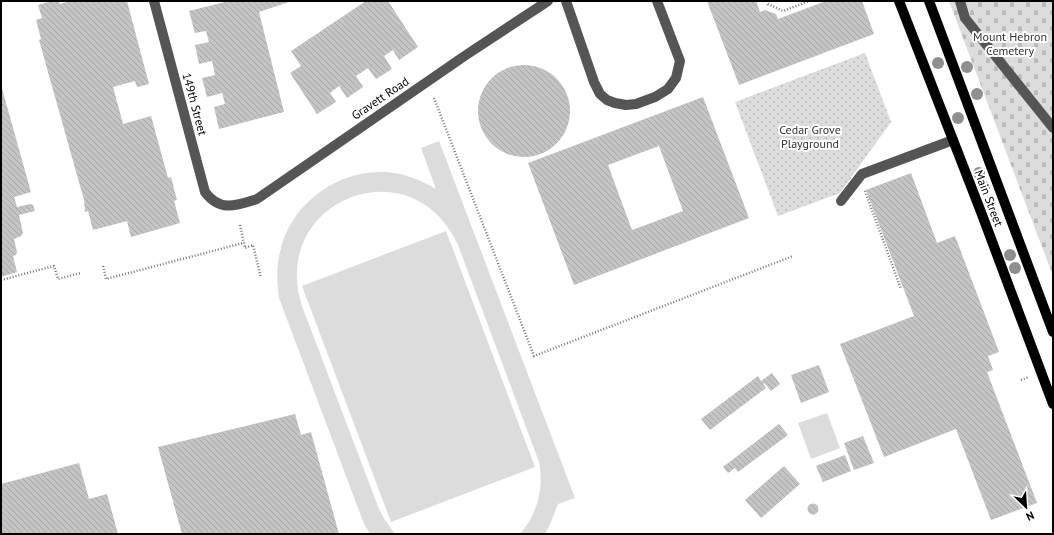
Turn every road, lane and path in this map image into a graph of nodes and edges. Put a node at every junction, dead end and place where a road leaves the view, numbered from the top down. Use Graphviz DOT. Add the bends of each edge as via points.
graph roads {
  1 [pos="154,1"];
  2 [pos="548,1"];
  3 [pos="566,1"];
  4 [pos="656,1"];
  5 [pos="767,1"];
  6 [pos="809,1"];
  7 [pos="899,1"];
  8 [pos="929,1"];
  9 [pos="960,1"];
  10 [pos="434,98"];
  11 [pos="1053,128"];
  12 [pos="953,140"];
  13 [pos="864,189"];
  14 [pos="841,201"];
  15 [pos="222,205"];
  16 [pos="240,225"];
  17 [pos="243,243"];
  18 [pos="793,256"];
  19 [pos="103,266"];
  20 [pos="81,273"];
  21 [pos="261,278"];
  22 [pos="1,280"];
  23 [pos="901,289"];
  24 [pos="1053,332"];
  25 [pos="1029,377"];
  26 [pos="1021,380"];
  27 [pos="1053,404"];
  1 -- 15 [label="street, 149th Street" via="204,192"];
  2 -- 15 [label="street, Gravett Road" via="257,199 238,205"];
  3 -- 4 [label="street" via="600,94 607,100 626,105 655,97 668,89 676,78 680,61"];
  5 -- 6 [label="path" via="768,4 783,11"];
  7 -- 12 [label="main road, Main Street"];
  8 -- 24 [label="main road, Main Street"];
  9 -- 11 [label="street" via="965,18"];
  10 -- 18 [label="path" via="534,356"];
  12 -- 14 [label="street" via="862,174"];
  12 -- 27 [label="main road, Main Street"];
  13 -- 23 [label="path"];
  16 -- 17 [label="path"];
  17 -- 19 [label="path" via="106,279"];
  17 -- 21 [label="path" via="245,248 253,245"];
  20 -- 22 [label="path" via="58,279 54,266"];
  25 -- 26 [label="path"];
}
